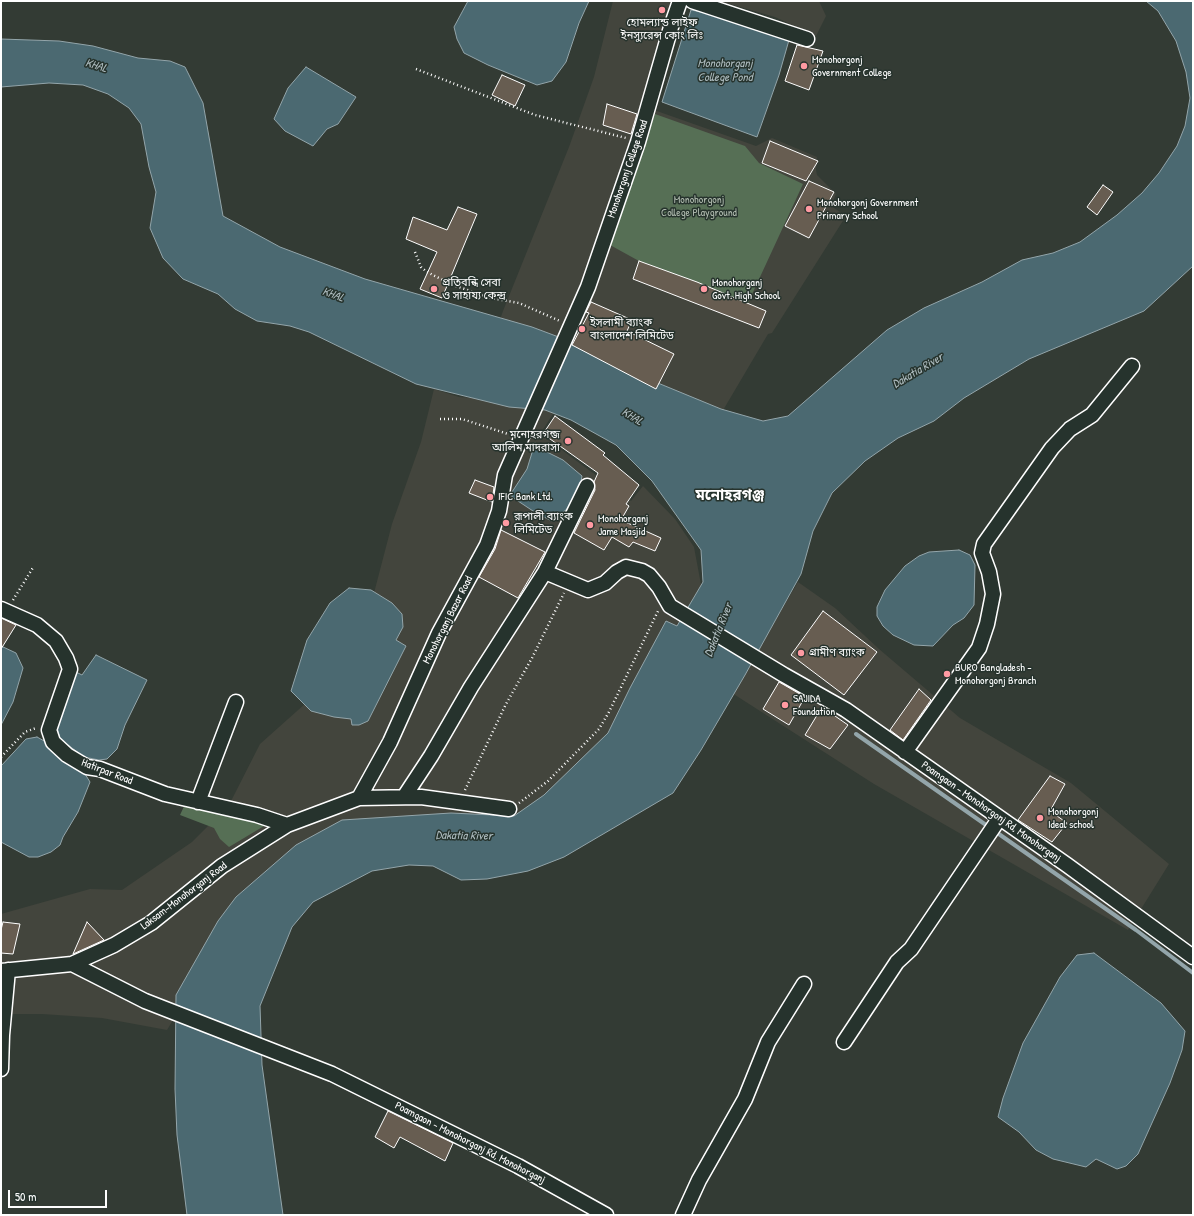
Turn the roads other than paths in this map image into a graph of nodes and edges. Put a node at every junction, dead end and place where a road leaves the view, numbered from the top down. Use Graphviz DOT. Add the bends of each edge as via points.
graph roads {
  1 [pos="680,1"];
  2 [pos="692,1"];
  3 [pos="807,39"];
  4 [pos="1132,366"];
  5 [pos="522,438"];
  6 [pos="587,486"];
  7 [pos="545,572"];
  8 [pos="4,610"];
  9 [pos="236,702"];
  10 [pos="905,752"];
  11 [pos="404,797"];
  12 [pos="359,798"];
  13 [pos="198,802"];
  14 [pos="509,809"];
  15 [pos="997,822"];
  16 [pos="287,825"];
  17 [pos="1193,957"];
  18 [pos="72,964"];
  19 [pos="4,971"];
  20 [pos="804,984"];
  21 [pos="844,1042"];
  22 [pos="1,1069"];
  23 [pos="606,1215"];
  24 [pos="683,1215"];
  1 -- 5 [label="street, Monohorgonj College Road" via="638,142 588,287"];
  2 -- 3 [label="street"];
  4 -- 10 [label="street" via="1092,415 1070,429 1052,448 984,544 982,553 993,594 979,648"];
  5 -- 12 [label="street, Monohorganj Bazar Road" via="505,475 499,511 486,545 439,633 390,742"];
  6 -- 7 [label="street"];
  7 -- 10 [label="street, Poamgaon - Monohorgonj Rd, Monohorganj" via="588,590 604,583 626,567 642,571 649,575 667,601 784,675 846,710"];
  7 -- 11 [label="street"];
  8 -- 13 [label="street, Hatirpar Road" via="37,625 56,641 66,658 70,669 49,730 52,742 87,767 100,769 165,794"];
  9 -- 13 [label="street"];
  10 -- 15 [label="street, Poamgaon - Monohorgonj Rd, Monohorganj"];
  11 -- 12 [label="street, Laksam-Monohorganj Road"];
  11 -- 14 [label="street, Laksam-Monohorganj Road"];
  12 -- 16 [label="street, Laksam-Monohorganj Road"];
  13 -- 16 [label="street, Hatirpar Road" via="257,815"];
  15 -- 17 [label="street, Poamgaon - Monohorgonj Rd, Monohorganj" via="1067,865"];
  15 -- 21 [label="street" via="911,949 897,962"];
  16 -- 18 [label="street, Laksam-Monohorganj Road" via="222,866 151,923 114,945"];
  18 -- 19 [label="street, Laksam-Monohorganj Road"];
  18 -- 23 [label="street, Poamgaon - Monohorganj Rd, Monohorganj" via="145,1001 332,1074 512,1162"];
  19 -- 22 [label="street"];
  20 -- 24 [label="street" via="768,1042 744,1099 699,1180"];
}
